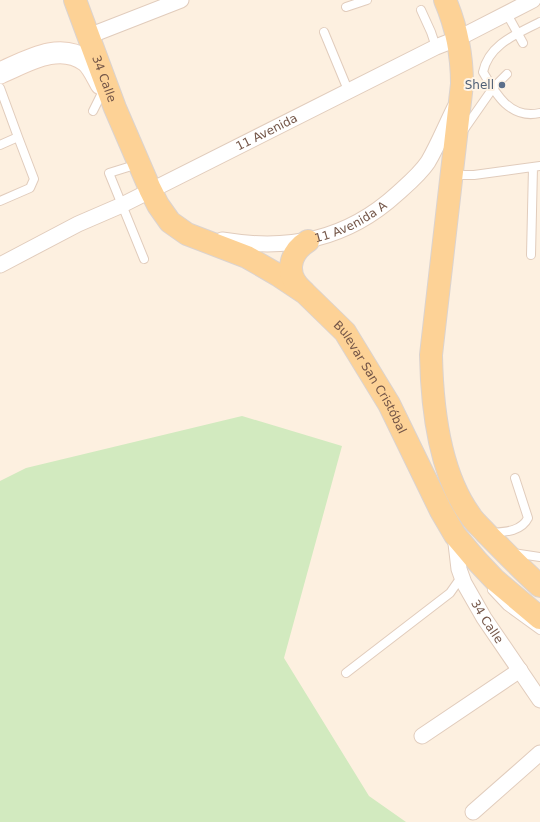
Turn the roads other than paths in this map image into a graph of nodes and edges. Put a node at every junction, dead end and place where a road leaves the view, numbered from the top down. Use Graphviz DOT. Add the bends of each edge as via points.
graph roads {
  1 [pos="75,0"];
  2 [pos="85,0"];
  3 [pos="181,0"];
  4 [pos="367,0"];
  5 [pos="533,0"];
  6 [pos="447,4"];
  7 [pos="346,8"];
  8 [pos="421,10"];
  9 [pos="507,14"];
  10 [pos="540,22"];
  11 [pos="99,32"];
  12 [pos="324,32"];
  13 [pos="518,33"];
  14 [pos="459,38"];
  15 [pos="523,43"];
  16 [pos="436,47"];
  17 [pos="0,73"];
  18 [pos="507,74"];
  19 [pos="0,88"];
  20 [pos="493,88"];
  21 [pos="104,89"];
  22 [pos="348,90"];
  23 [pos="459,100"];
  24 [pos="115,108"];
  25 [pos="93,111"];
  26 [pos="540,113"];
  27 [pos="18,137"];
  28 [pos="457,137"];
  29 [pos="0,145"];
  30 [pos="138,160"];
  31 [pos="537,166"];
  32 [pos="452,175"];
  33 [pos="150,189"];
  34 [pos="0,201"];
  35 [pos="122,204"];
  36 [pos="188,234"];
  37 [pos="308,241"];
  38 [pos="531,255"];
  39 [pos="144,259"];
  40 [pos="0,265"];
  41 [pos="305,293"];
  42 [pos="515,478"];
  43 [pos="486,533"];
  44 [pos="455,544"];
  45 [pos="503,552"];
  46 [pos="540,557"];
  47 [pos="465,571"];
  48 [pos="486,585"];
  49 [pos="540,586"];
  50 [pos="540,618"];
  51 [pos="540,630"];
  52 [pos="520,670"];
  53 [pos="346,673"];
  54 [pos="540,700"];
  55 [pos="422,736"];
  56 [pos="540,753"];
  57 [pos="473,812"];
  1 -- 24 [label="main road, 34 Calle"];
  2 -- 11 [label="main road, 34 Calle"];
  3 -- 11 [label="street"];
  4 -- 7 [label="lane"];
  5 -- 9 [label="street, 11 Avenida"];
  6 -- 14 [label="main road"];
  8 -- 16 [label="lane"];
  9 -- 13 [label="lane"];
  9 -- 14 [label="street, 11 Avenida"];
  10 -- 13 [label="lane"];
  11 -- 30 [label="main road, 34 Calle" via="125,104"];
  12 -- 22 [label="lane"];
  13 -- 15 [label="lane"];
  13 -- 20 [label="lane" via="492,50 485,62 483,72"];
  14 -- 16 [label="street, 11 Avenida"];
  14 -- 23 [label="main road" via="462,67"];
  16 -- 22 [label="street, 11 Avenida"];
  17 -- 21 [label="main road" via="46,54 74,54 87,62"];
  18 -- 20 [label="lane"];
  19 -- 27 [label="lane"];
  20 -- 26 [label="lane" via="515,111"];
  20 -- 28 [label="lane"];
  21 -- 24 [label="main road"];
  21 -- 25 [label="lane"];
  22 -- 33 [label="street, 11 Avenida"];
  23 -- 28 [label="main road"];
  23 -- 37 [label="street, 11 Avenida A" via="427,162 412,180 386,204 363,219 336,232"];
  24 -- 30 [label="main road, 34 Calle"];
  27 -- 29 [label="lane"];
  27 -- 34 [label="lane" via="34,179 30,188"];
  28 -- 32 [label="main road"];
  30 -- 33 [label="main road, 34 Calle"];
  30 -- 35 [label="lane" via="109,172"];
  31 -- 32 [label="lane" via="474,175"];
  31 -- 38 [label="lane"];
  32 -- 43 [label="main road" via="431,355 432,394 436,427 457,492 470,516"];
  33 -- 35 [label="street, 11 Avenida"];
  33 -- 36 [label="main road, Bulevar San Cristóbal" via="170,222"];
  35 -- 39 [label="lane"];
  35 -- 40 [label="street, 11 Avenida"];
  36 -- 37 [label="street, 11 Avenida A" via="246,244 278,245"];
  36 -- 41 [label="main road, Bulevar San Cristóbal" via="247,257"];
  37 -- 41 [label="main road" via="296,251 290,266 297,286"];
  41 -- 44 [label="main road, Bulevar San Cristóbal" via="345,332 389,404"];
  42 -- 43 [label="lane" via="528,518 525,524 507,532"];
  43 -- 45 [label="main road"];
  44 -- 47 [label="street, 34 Calle"];
  44 -- 50 [label="main road, Bulevar San Cristóbal"];
  45 -- 46 [label="lane"];
  45 -- 49 [label="main road"];
  47 -- 52 [label="street, 34 Calle" via="484,618"];
  47 -- 53 [label="lane" via="450,594"];
  48 -- 51 [label="lane" via="507,606"];
  52 -- 54 [label="street, 34 Calle"];
  52 -- 55 [label="street"];
  56 -- 57 [label="street"];
}
